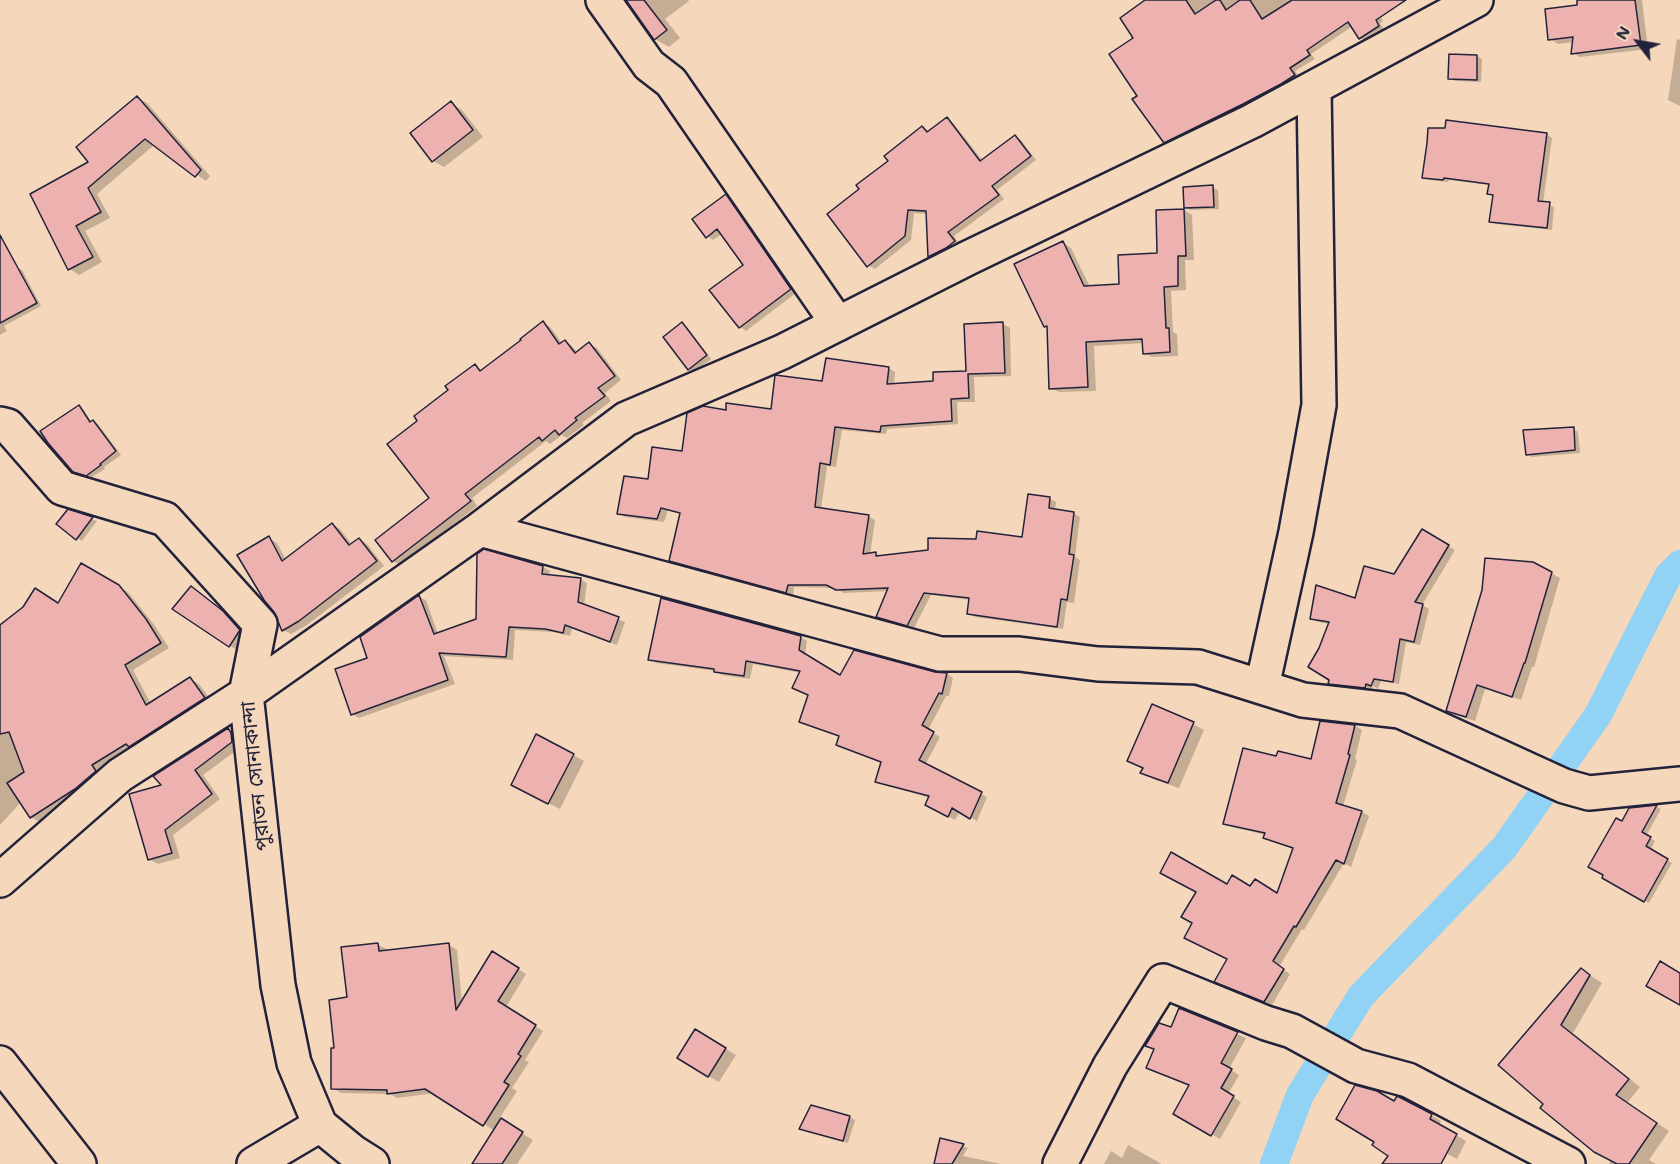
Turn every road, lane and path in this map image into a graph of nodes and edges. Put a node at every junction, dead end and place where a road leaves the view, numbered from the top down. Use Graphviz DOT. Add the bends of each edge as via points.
graph roads {
  1 [pos="603,0"];
  2 [pos="1476,0"];
  3 [pos="1314,88"];
  4 [pos="838,324"];
  5 [pos="0,424"];
  6 [pos="480,529"];
  7 [pos="1262,687"];
  8 [pos="246,694"];
  9 [pos="1680,784"];
  10 [pos="0,880"];
  11 [pos="0,1063"];
  12 [pos="320,1125"];
  13 [pos="79,1164"];
  14 [pos="254,1164"];
  15 [pos="372,1164"];
  16 [pos="1060,1164"];
  17 [pos="1568,1164"];
  1 -- 4 [label="street" via="649,65 671,82"];
  2 -- 3 [label="street"];
  3 -- 4 [label="street"];
  3 -- 7 [label="street" via="1319,405"];
  4 -- 6 [label="street" via="626,419"];
  5 -- 8 [label="street, পুরাতন সোনাকান্দা" via="8,426 62,488 165,519 261,624"];
  6 -- 7 [label="street" via="940,654 1019,654 1098,664 1198,667"];
  6 -- 8 [label="street"];
  7 -- 9 [label="street" via="1303,700 1400,711 1564,786 1589,793"];
  8 -- 10 [label="street" via="120,776"];
  8 -- 12 [label="street, পুরাতন সোনাকান্দা" via="278,985 294,1063"];
  11 -- 13 [label="street"];
  12 -- 14 [label="street"];
  12 -- 15 [label="street, পুরাতন সোনাকান্দা"];
  16 -- 17 [label="street" via="1110,1065 1163,981 1292,1031 1356,1066 1408,1080"];
}
